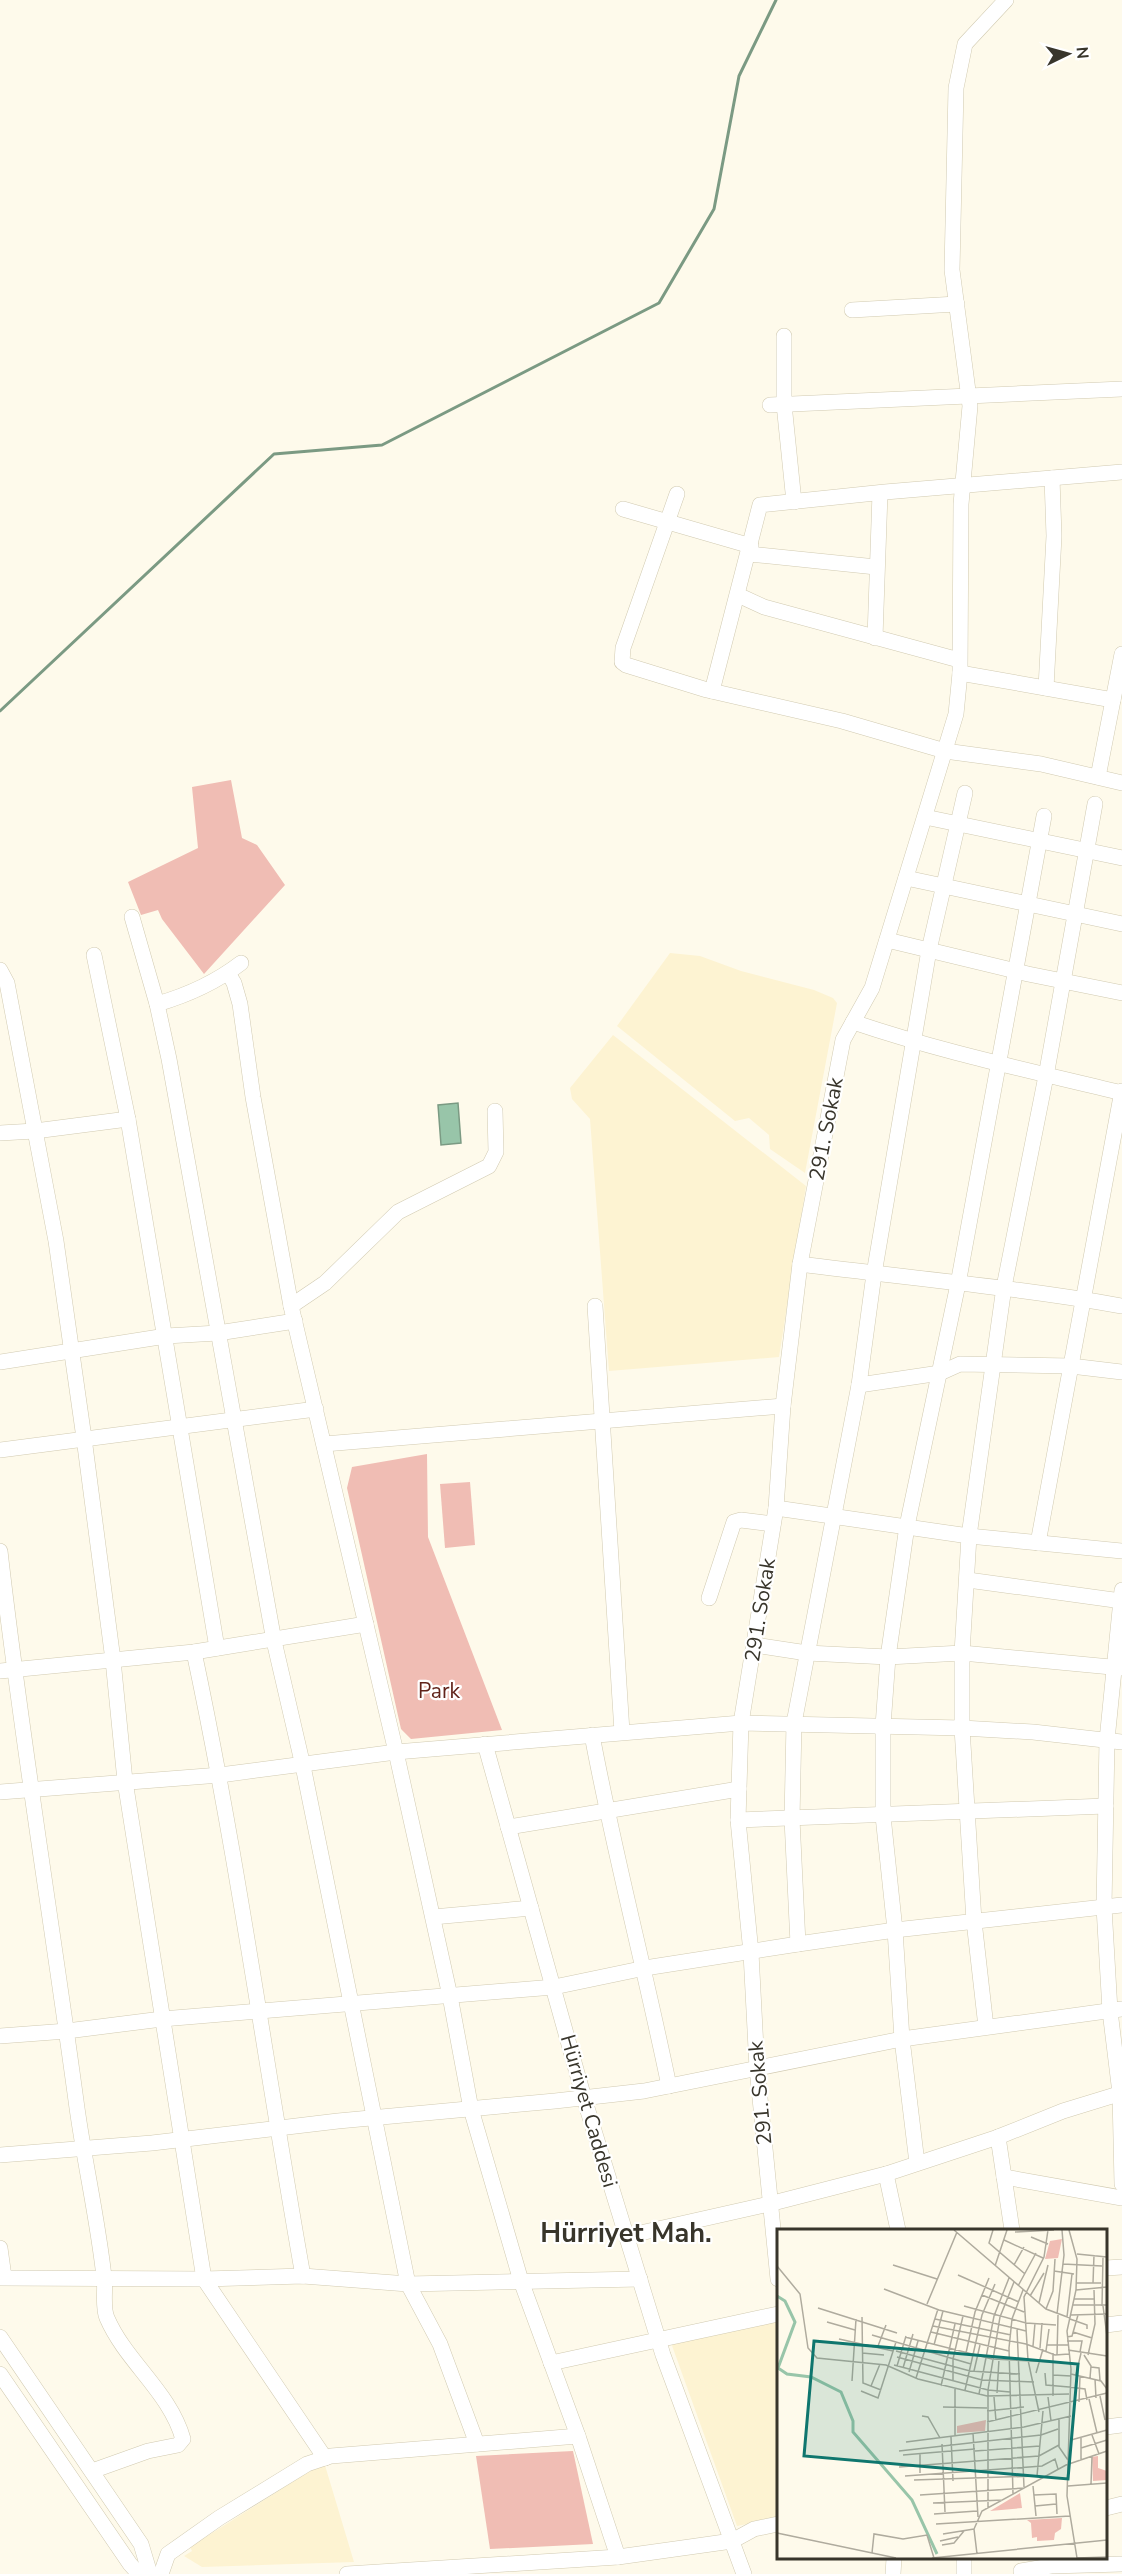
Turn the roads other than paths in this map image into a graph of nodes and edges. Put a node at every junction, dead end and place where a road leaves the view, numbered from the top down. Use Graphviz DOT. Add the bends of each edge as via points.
graph roads {
  1 [pos="1006,0"];
  2 [pos="957,304"];
  3 [pos="852,310"];
  4 [pos="784,336"];
  5 [pos="1122,388"];
  6 [pos="969,396"];
  7 [pos="777,405"];
  8 [pos="1122,472"];
  9 [pos="1052,478"];
  10 [pos="963,486"];
  11 [pos="880,493"];
  12 [pos="677,494"];
  13 [pos="794,502"];
  14 [pos="623,509"];
  15 [pos="668,520"];
  16 [pos="750,550"];
  17 [pos="876,567"];
  18 [pos="738,595"];
  19 [pos="875,638"];
  20 [pos="1122,654"];
  21 [pos="959,666"];
  22 [pos="1046,688"];
  23 [pos="712,691"];
  24 [pos="1113,700"];
  25 [pos="945,751"];
  26 [pos="1098,777"];
  27 [pos="1122,783"];
  28 [pos="964,793"];
  29 [pos="1095,804"];
  30 [pos="1044,816"];
  31 [pos="926,817"];
  32 [pos="958,824"];
  33 [pos="1040,841"];
  34 [pos="1086,851"];
  35 [pos="1122,858"];
  36 [pos="906,878"];
  37 [pos="943,888"];
  38 [pos="1029,903"];
  39 [pos="1074,913"];
  40 [pos="132,917"];
  41 [pos="1122,924"];
  42 [pos="887,940"];
  43 [pos="929,950"];
  44 [pos="94,955"];
  45 [pos="0,971"];
  46 [pos="1017,971"];
  47 [pos="1063,981"];
  48 [pos="1122,993"];
  49 [pos="158,1004"];
  50 [pos="853,1022"];
  51 [pos="914,1043"];
  52 [pos="999,1063"];
  53 [pos="1046,1076"];
  54 [pos="1122,1092"];
  55 [pos="495,1111"];
  56 [pos="128,1119"];
  57 [pos="35,1131"];
  58 [pos="0,1133"];
  59 [pos="800,1264"];
  60 [pos="874,1274"];
  61 [pos="958,1284"];
  62 [pos="1004,1287"];
  63 [pos="1083,1300"];
  64 [pos="291,1306"];
  65 [pos="595,1306"];
  66 [pos="1122,1306"];
  67 [pos="295,1322"];
  68 [pos="218,1334"];
  69 [pos="166,1336"];
  70 [pos="70,1350"];
  71 [pos="0,1362"];
  72 [pos="994,1364"];
  73 [pos="1071,1365"];
  74 [pos="1122,1372"];
  75 [pos="940,1373"];
  76 [pos="859,1385"];
  77 [pos="783,1406"];
  78 [pos="316,1409"];
  79 [pos="234,1419"];
  80 [pos="603,1422"];
  81 [pos="180,1428"];
  82 [pos="84,1438"];
  83 [pos="324,1444"];
  84 [pos="0,1450"];
  85 [pos="776,1508"];
  86 [pos="833,1516"];
  87 [pos="773,1524"];
  88 [pos="907,1526"];
  89 [pos="969,1536"];
  90 [pos="1038,1543"];
  91 [pos="0,1551"];
  92 [pos="1122,1551"];
  93 [pos="968,1580"];
  94 [pos="1122,1597"];
  95 [pos="709,1598"];
  96 [pos="366,1624"];
  97 [pos="274,1641"];
  98 [pos="755,1645"];
  99 [pos="217,1648"];
  100 [pos="194,1652"];
  101 [pos="807,1653"];
  102 [pos="962,1653"];
  103 [pos="888,1657"];
  104 [pos="112,1660"];
  105 [pos="1119,1667"];
  106 [pos="7,1670"];
  107 [pos="741,1723"];
  108 [pos="794,1723"];
  109 [pos="883,1726"];
  110 [pos="962,1728"];
  111 [pos="622,1732"];
  112 [pos="592,1735"];
  113 [pos="1115,1741"];
  114 [pos="485,1744"];
  115 [pos="396,1752"];
  116 [pos="303,1766"];
  117 [pos="220,1775"];
  118 [pos="125,1781"];
  119 [pos="739,1789"];
  120 [pos="30,1790"];
  121 [pos="0,1792"];
  122 [pos="1106,1806"];
  123 [pos="606,1811"];
  124 [pos="966,1811"];
  125 [pos="883,1816"];
  126 [pos="792,1819"];
  127 [pos="738,1820"];
  128 [pos="508,1827"];
  129 [pos="1122,1905"];
  130 [pos="1104,1907"];
  131 [pos="531,1908"];
  132 [pos="433,1917"];
  133 [pos="974,1922"];
  134 [pos="895,1930"];
  135 [pos="798,1944"];
  136 [pos="751,1953"];
  137 [pos="645,1968"];
  138 [pos="554,1987"];
  139 [pos="450,1996"];
  140 [pos="351,2005"];
  141 [pos="1116,2010"];
  142 [pos="260,2011"];
  143 [pos="162,2019"];
  144 [pos="986,2027"];
  145 [pos="67,2031"];
  146 [pos="0,2036"];
  147 [pos="902,2039"];
  148 [pos="757,2068"];
  149 [pos="669,2086"];
  150 [pos="1121,2093"];
  151 [pos="584,2098"];
  152 [pos="471,2109"];
  153 [pos="375,2117"];
  154 [pos="276,2128"];
  155 [pos="998,2137"];
  156 [pos="181,2139"];
  157 [pos="83,2148"];
  158 [pos="0,2155"];
  159 [pos="917,2163"];
  160 [pos="886,2174"];
  161 [pos="1004,2177"];
  162 [pos="1122,2184"];
  163 [pos="1122,2198"];
  164 [pos="769,2204"];
  165 [pos="898,2229"];
  166 [pos="1012,2229"];
  167 [pos="627,2236"];
  168 [pos="0,2248"];
  169 [pos="1122,2267"];
  170 [pos="1107,2268"];
  171 [pos="777,2271"];
  172 [pos="303,2276"];
  173 [pos="2,2277"];
  174 [pos="105,2278"];
  175 [pos="204,2279"];
  176 [pos="640,2279"];
  177 [pos="521,2281"];
  178 [pos="408,2284"];
  179 [pos="777,2314"];
  180 [pos="1122,2323"];
  181 [pos="1107,2325"];
  182 [pos="0,2337"];
  183 [pos="658,2340"];
  184 [pos="551,2363"];
  185 [pos="0,2374"];
  186 [pos="1122,2425"];
  187 [pos="1107,2427"];
  188 [pos="578,2436"];
  189 [pos="477,2444"];
  190 [pos="325,2458"];
  191 [pos="92,2471"];
  192 [pos="1122,2504"];
  193 [pos="1107,2508"];
  194 [pos="777,2524"];
  195 [pos="732,2541"];
  196 [pos="618,2557"];
  197 [pos="894,2559"];
  198 [pos="964,2559"];
  199 [pos="1122,2564"];
  200 [pos="1021,2568"];
  201 [pos="381,2573"];
  202 [pos="139,2574"];
  203 [pos="150,2574"];
  204 [pos="160,2574"];
  205 [pos="347,2574"];
  206 [pos="744,2574"];
  207 [pos="893,2574"];
  208 [pos="963,2574"];
  1 -- 2 [label="street, 291. Sokak" via="965,44 956,88 952,270"];
  2 -- 3 [label="street"];
  2 -- 6 [label="street, 291. Sokak"];
  4 -- 7 [label="street"];
  5 -- 6 [label="street"];
  6 -- 7 [label="street"];
  6 -- 10 [label="street, 291. Sokak"];
  7 -- 13 [label="street"];
  8 -- 9 [label="street"];
  9 -- 10 [label="street"];
  9 -- 22 [label="street" via="1054,536"];
  10 -- 11 [label="street"];
  10 -- 21 [label="street, 291. Sokak"];
  11 -- 13 [label="street"];
  11 -- 17 [label="street"];
  12 -- 15 [label="street"];
  13 -- 16 [label="street" via="760,506"];
  14 -- 15 [label="street"];
  15 -- 16 [label="street"];
  15 -- 23 [label="street" via="623,648 622,662"];
  16 -- 17 [label="street"];
  16 -- 18 [label="street"];
  17 -- 19 [label="street"];
  18 -- 19 [label="street" via="764,607"];
  18 -- 23 [label="street"];
  19 -- 21 [label="street"];
  20 -- 24 [label="street"];
  21 -- 22 [label="street"];
  21 -- 25 [label="street, 291. Sokak" via="957,714"];
  22 -- 24 [label="street"];
  23 -- 25 [label="street" via="843,721"];
  24 -- 26 [label="street"];
  25 -- 26 [label="street" via="1041,764"];
  25 -- 31 [label="street, 291. Sokak"];
  26 -- 27 [label="street"];
  28 -- 32 [label="street"];
  29 -- 34 [label="street"];
  30 -- 33 [label="street"];
  31 -- 32 [label="street"];
  31 -- 36 [label="street, 291. Sokak"];
  32 -- 33 [label="street"];
  32 -- 37 [label="street"];
  33 -- 34 [label="street"];
  33 -- 38 [label="street"];
  34 -- 35 [label="street"];
  34 -- 39 [label="street"];
  36 -- 37 [label="street"];
  36 -- 42 [label="street, 291. Sokak"];
  37 -- 38 [label="street"];
  37 -- 43 [label="street"];
  38 -- 39 [label="street"];
  38 -- 46 [label="street"];
  39 -- 41 [label="street"];
  39 -- 47 [label="street"];
  40 -- 49 [label="street"];
  42 -- 43 [label="street"];
  42 -- 50 [label="street, 291. Sokak" via="872,988"];
  43 -- 46 [label="street"];
  43 -- 51 [label="street"];
  44 -- 56 [label="street"];
  45 -- 57 [label="street" via="7,983"];
  46 -- 47 [label="street"];
  46 -- 52 [label="street"];
  47 -- 48 [label="street"];
  47 -- 53 [label="street"];
  49 -- 64 [label="street" via="199,990 235,968 234,983"];
  49 -- 68 [label="street"];
  50 -- 51 [label="street"];
  50 -- 59 [label="street, 291. Sokak" via="843,1040"];
  51 -- 52 [label="street"];
  51 -- 60 [label="street"];
  52 -- 53 [label="street"];
  52 -- 61 [label="street"];
  53 -- 54 [label="street"];
  53 -- 62 [label="street"];
  54 -- 63 [label="street"];
  55 -- 64 [label="street" via="496,1152 489,1166 398,1212 325,1283"];
  56 -- 57 [label="street"];
  56 -- 69 [label="street"];
  57 -- 58 [label="street"];
  57 -- 70 [label="street" via="56,1241"];
  59 -- 60 [label="street"];
  59 -- 77 [label="street, 291. Sokak"];
  60 -- 61 [label="street"];
  60 -- 76 [label="street"];
  61 -- 62 [label="street"];
  61 -- 75 [label="street"];
  62 -- 63 [label="street"];
  62 -- 72 [label="street"];
  63 -- 66 [label="street"];
  63 -- 73 [label="street"];
  64 -- 67 [label="street"];
  65 -- 80 [label="street"];
  67 -- 68 [label="street"];
  67 -- 78 [label="street"];
  68 -- 69 [label="street"];
  68 -- 79 [label="street"];
  69 -- 70 [label="street"];
  69 -- 81 [label="street"];
  70 -- 71 [label="street"];
  70 -- 82 [label="street"];
  72 -- 73 [label="street"];
  72 -- 75 [label="street" via="960,1364"];
  72 -- 89 [label="street"];
  73 -- 74 [label="street"];
  73 -- 90 [label="street"];
  75 -- 76 [label="street"];
  75 -- 88 [label="street"];
  76 -- 86 [label="street"];
  77 -- 80 [label="street"];
  77 -- 85 [label="street, 291. Sokak"];
  78 -- 79 [label="street"];
  78 -- 83 [label="street"];
  79 -- 81 [label="street"];
  79 -- 97 [label="street"];
  80 -- 83 [label="street"];
  80 -- 111 [label="street"];
  81 -- 82 [label="street"];
  81 -- 99 [label="street"];
  82 -- 84 [label="street"];
  82 -- 104 [label="street"];
  83 -- 96 [label="street"];
  85 -- 86 [label="street"];
  85 -- 87 [label="street, 291. Sokak"];
  86 -- 88 [label="street"];
  86 -- 101 [label="street"];
  87 -- 95 [label="street" via="734,1522"];
  87 -- 98 [label="street, 291. Sokak"];
  88 -- 89 [label="street"];
  88 -- 103 [label="street"];
  89 -- 90 [label="street"];
  89 -- 93 [label="street"];
  90 -- 92 [label="street"];
  91 -- 106 [label="street"];
  93 -- 94 [label="street"];
  93 -- 102 [label="street"];
  94 -- 105 [label="street"];
  96 -- 97 [label="street"];
  96 -- 115 [label="street"];
  97 -- 99 [label="street"];
  97 -- 116 [label="street"];
  98 -- 101 [label="street"];
  98 -- 107 [label="street, 291. Sokak"];
  99 -- 100 [label="street"];
  100 -- 104 [label="street"];
  100 -- 117 [label="street"];
  101 -- 103 [label="street"];
  101 -- 108 [label="street"];
  102 -- 103 [label="street"];
  102 -- 105 [label="street"];
  102 -- 110 [label="street"];
  103 -- 109 [label="street"];
  104 -- 106 [label="street"];
  104 -- 118 [label="street"];
  105 -- 113 [label="street"];
  106 -- 120 [label="street"];
  107 -- 108 [label="street"];
  107 -- 111 [label="street"];
  107 -- 119 [label="street, 291. Sokak"];
  108 -- 109 [label="street"];
  108 -- 126 [label="street"];
  109 -- 110 [label="street"];
  109 -- 125 [label="street"];
  110 -- 113 [label="street"];
  110 -- 124 [label="street"];
  111 -- 112 [label="street"];
  112 -- 114 [label="street"];
  112 -- 123 [label="street"];
  113 -- 122 [label="street"];
  114 -- 115 [label="street"];
  114 -- 128 [label="street, Hürriyet Caddesi"];
  115 -- 116 [label="street"];
  115 -- 132 [label="street"];
  116 -- 117 [label="street"];
  116 -- 140 [label="street"];
  117 -- 118 [label="street"];
  117 -- 142 [label="street"];
  118 -- 120 [label="street"];
  118 -- 143 [label="street"];
  119 -- 123 [label="street"];
  119 -- 127 [label="street, 291. Sokak"];
  120 -- 121 [label="street"];
  120 -- 145 [label="street"];
  122 -- 124 [label="street"];
  122 -- 130 [label="street"];
  123 -- 128 [label="street"];
  123 -- 137 [label="street"];
  124 -- 125 [label="street"];
  124 -- 133 [label="street"];
  125 -- 126 [label="street"];
  125 -- 134 [label="street"];
  126 -- 127 [label="street"];
  126 -- 135 [label="street"];
  127 -- 136 [label="street, 291. Sokak"];
  128 -- 131 [label="street, Hürriyet Caddesi"];
  129 -- 130 [label="street"];
  130 -- 133 [label="street"];
  130 -- 141 [label="street"];
  131 -- 132 [label="street"];
  131 -- 138 [label="street, Hürriyet Caddesi"];
  132 -- 139 [label="street"];
  133 -- 134 [label="street"];
  133 -- 144 [label="street"];
  134 -- 135 [label="street"];
  134 -- 147 [label="street"];
  135 -- 136 [label="street"];
  136 -- 137 [label="street"];
  136 -- 148 [label="street, 291. Sokak"];
  137 -- 138 [label="street"];
  137 -- 149 [label="street"];
  138 -- 139 [label="street"];
  138 -- 151 [label="street, Hürriyet Caddesi"];
  139 -- 140 [label="street"];
  139 -- 152 [label="street"];
  140 -- 142 [label="street"];
  140 -- 153 [label="street"];
  141 -- 144 [label="street"];
  141 -- 150 [label="street"];
  142 -- 143 [label="street"];
  142 -- 154 [label="street"];
  143 -- 145 [label="street"];
  143 -- 156 [label="street"];
  144 -- 147 [label="street"];
  145 -- 146 [label="street"];
  145 -- 157 [label="street"];
  147 -- 148 [label="street"];
  147 -- 159 [label="street"];
  148 -- 149 [label="street"];
  148 -- 164 [label="street, 291. Sokak"];
  149 -- 151 [label="street"];
  150 -- 155 [label="street"];
  150 -- 162 [label="street"];
  151 -- 152 [label="street"];
  151 -- 167 [label="street, Hürriyet Caddesi"];
  152 -- 153 [label="street"];
  152 -- 177 [label="street"];
  153 -- 154 [label="street"];
  153 -- 178 [label="street"];
  154 -- 156 [label="street"];
  154 -- 172 [label="street"];
  155 -- 159 [label="street"];
  155 -- 161 [label="street"];
  156 -- 157 [label="street"];
  156 -- 175 [label="street"];
  157 -- 158 [label="street"];
  157 -- 174 [label="street"];
  159 -- 160 [label="street"];
  160 -- 164 [label="street"];
  160 -- 165 [label="street"];
  161 -- 163 [label="street"];
  161 -- 166 [label="street"];
  164 -- 167 [label="street"];
  164 -- 171 [label="street, 291. Sokak"];
  167 -- 176 [label="street, Hürriyet Caddesi"];
  168 -- 173 [label="street"];
  169 -- 170 [label="street"];
  172 -- 175 [label="street"];
  172 -- 178 [label="street"];
  173 -- 174 [label="street"];
  174 -- 175 [label="street"];
  174 -- 191 [label="street" via="106,2317 164,2399 183,2439 178,2445"];
  175 -- 190 [label="street"];
  176 -- 177 [label="street"];
  176 -- 183 [label="street, Hürriyet Caddesi"];
  177 -- 178 [label="street"];
  177 -- 184 [label="street"];
  178 -- 189 [label="street" via="441,2344"];
  179 -- 183 [label="street"];
  180 -- 181 [label="street"];
  182 -- 191 [label="street"];
  183 -- 184 [label="street"];
  183 -- 195 [label="street, Hürriyet Caddesi"];
  184 -- 188 [label="street"];
  185 -- 202 [label="street"];
  186 -- 187 [label="street"];
  188 -- 189 [label="street"];
  188 -- 196 [label="street"];
  189 -- 190 [label="street"];
  190 -- 204 [label="street" via="307,2464 219,2518 168,2554"];
  191 -- 203 [label="street" via="141,2544"];
  192 -- 193 [label="street"];
  194 -- 195 [label="street" via="754,2529"];
  195 -- 196 [label="street"];
  195 -- 206 [label="street, Hürriyet Caddesi"];
  196 -- 201 [label="street"];
  197 -- 207 [label="street"];
  198 -- 208 [label="street"];
  199 -- 200 [label="street"];
  201 -- 205 [label="street"];
}
